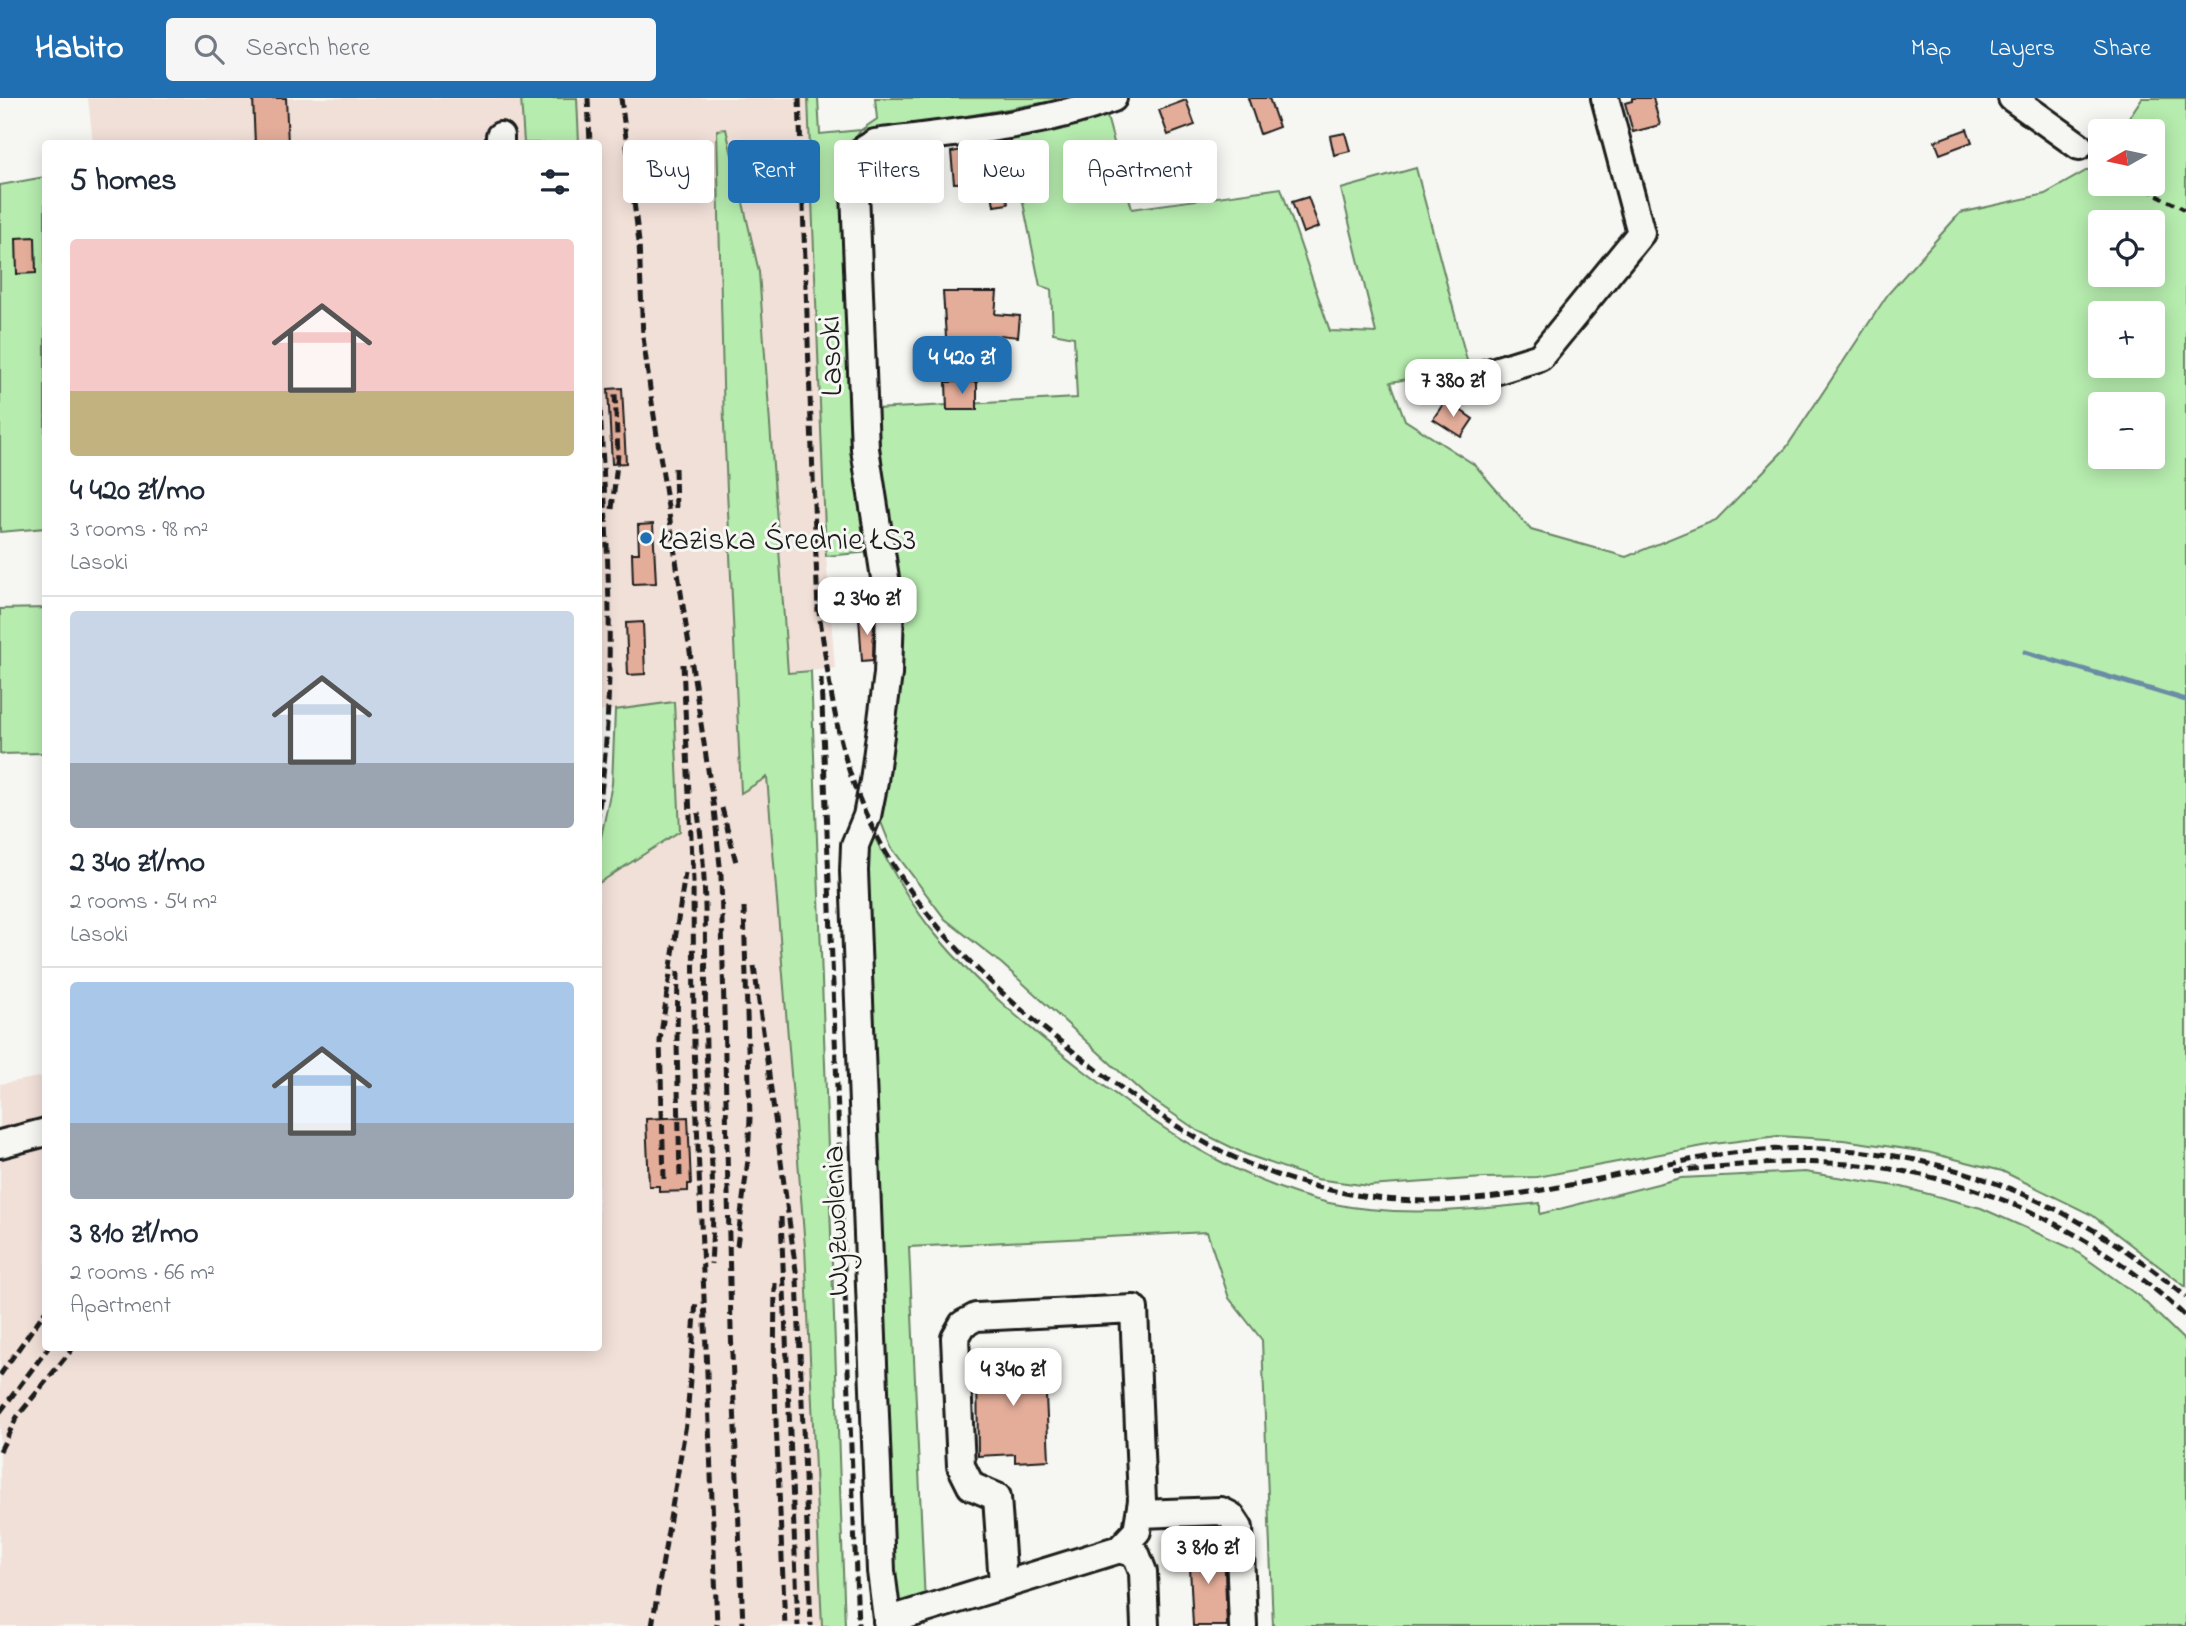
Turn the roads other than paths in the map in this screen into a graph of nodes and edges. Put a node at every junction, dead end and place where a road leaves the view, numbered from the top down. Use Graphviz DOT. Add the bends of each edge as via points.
graph roads {
  1 [pos="1113,98"];
  2 [pos="1605,98"];
  3 [pos="2012,98"];
  4 [pos="2079,146"];
  5 [pos="1456,383"];
  6 [pos="867,816"];
  7 [pos="42,1133"];
  8 [pos="0,1144"];
  9 [pos="1140,1514"];
  10 [pos="1120,1549"];
  11 [pos="1003,1584"];
  12 [pos="888,1624"];
  13 [pos="1145,1626"];
  14 [pos="1243,1626"];
  1 -- 6 [label="street, Lasoki" via="1006,126 875,142 862,151 854,165 865,449 890,610 888,674"];
  2 -- 5 [label="street" via="1641,233 1540,357"];
  3 -- 4 [label="street"];
  6 -- 12 [label="street, Wyzwolenia" via="855,845 854,871 881,1571"];
  7 -- 8 [label="street"];
  9 -- 10 [label="street" via="1137,1531"];
  9 -- 11 [label="street" via="1133,1309 976,1317 963,1324 956,1338 961,1466 971,1486 998,1497"];
  9 -- 14 [label="street" via="1221,1511 1231,1516 1239,1528"];
  10 -- 11 [label="street"];
  10 -- 13 [label="street" via="1136,1554 1143,1572"];
  11 -- 12 [label="street"];
}
